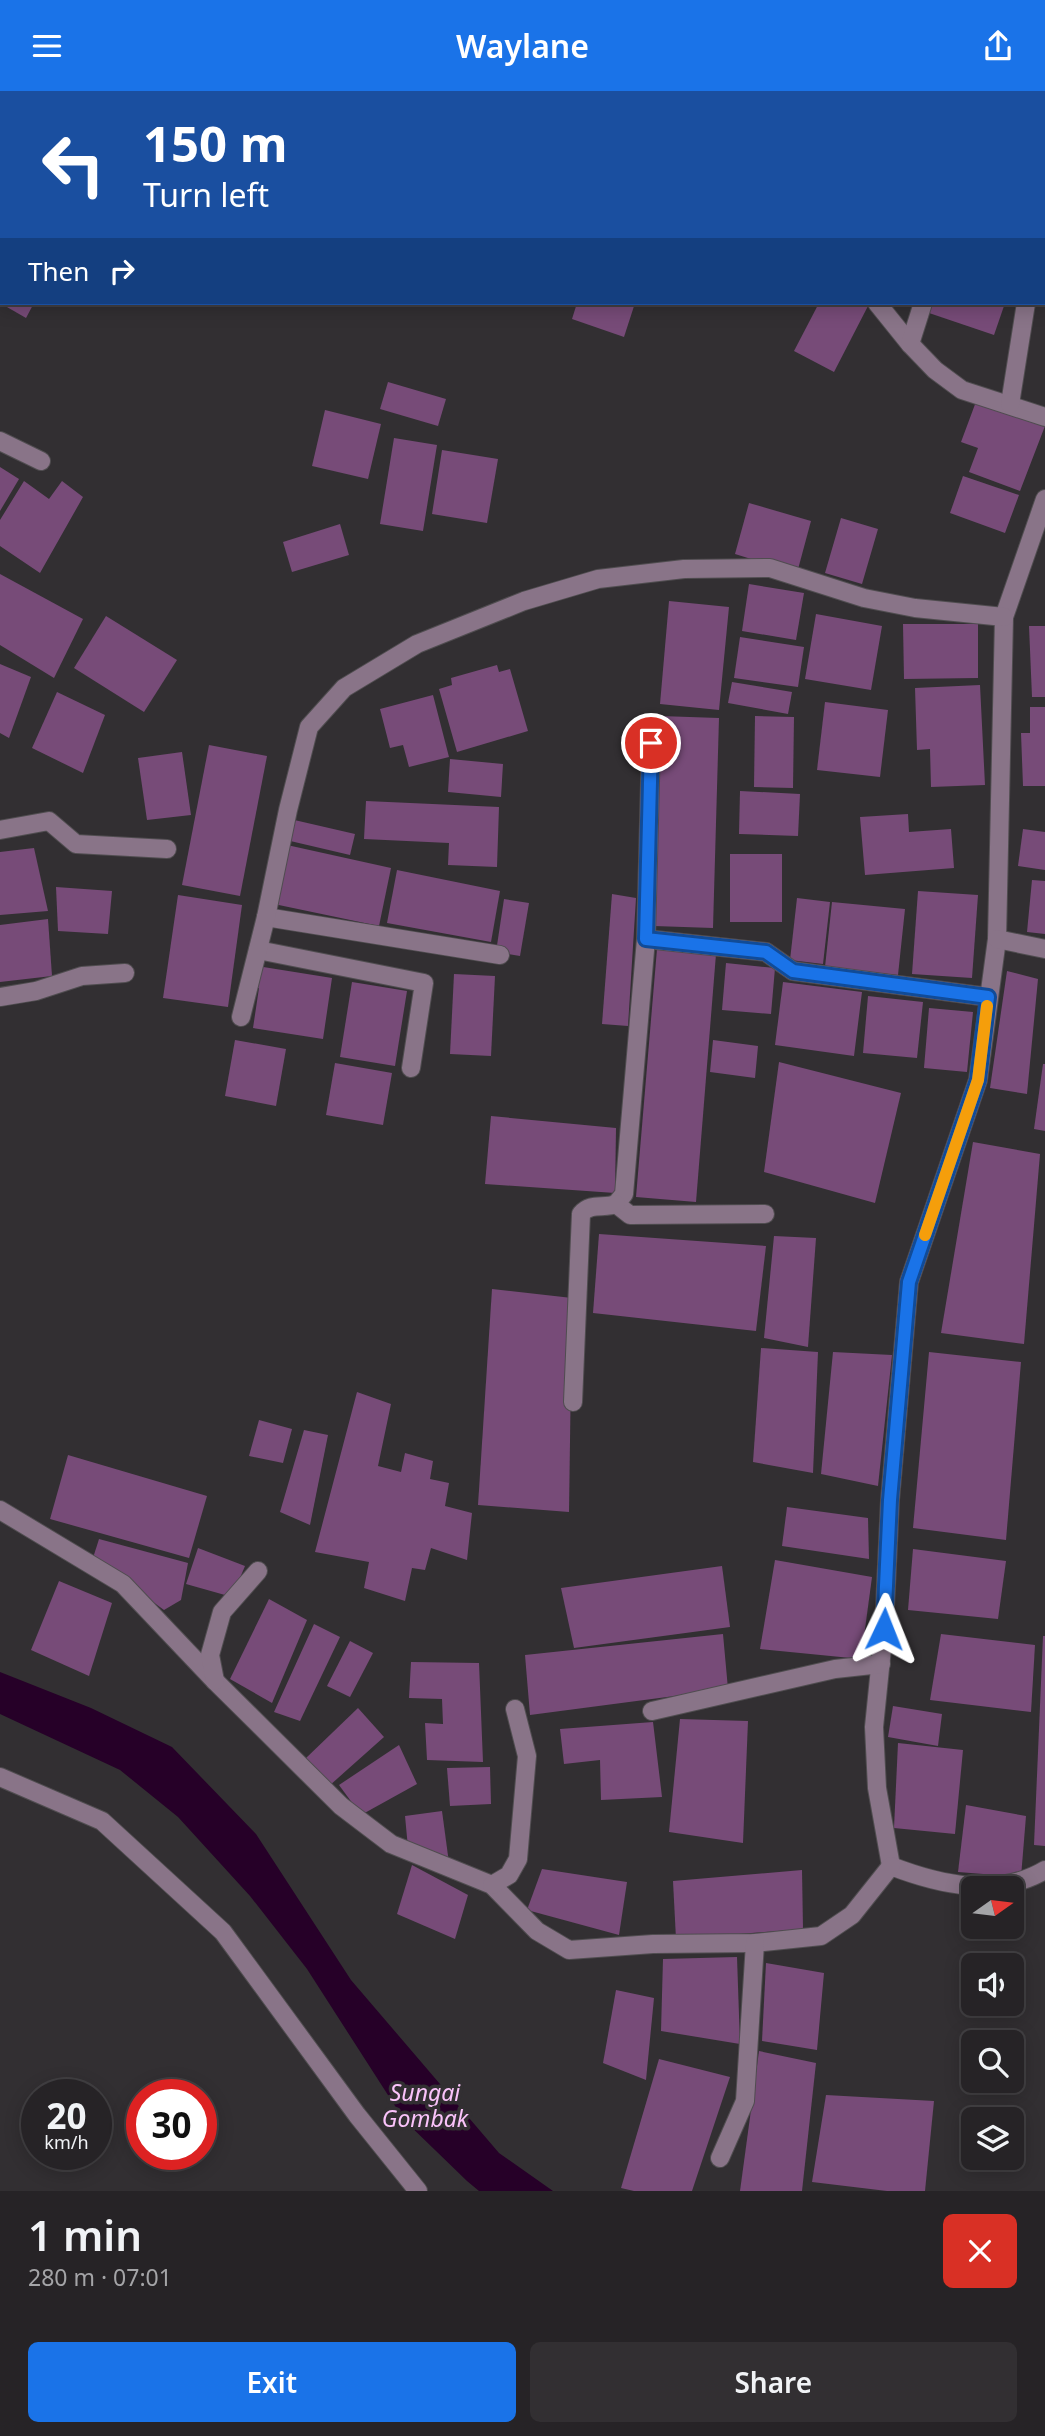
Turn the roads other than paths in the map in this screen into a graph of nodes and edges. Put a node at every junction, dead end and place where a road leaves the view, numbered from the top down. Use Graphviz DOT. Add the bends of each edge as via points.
graph roads {
  1 [pos="879,305"];
  2 [pos="922,305"];
  3 [pos="1026,305"];
  4 [pos="910,344"];
  5 [pos="1010,404"];
  6 [pos="1045,417"];
  7 [pos="0,441"];
  8 [pos="40,461"];
  9 [pos="1045,499"];
  10 [pos="1004,617"];
  11 [pos="651,743"];
  12 [pos="0,829"];
  13 [pos="167,849"];
  14 [pos="267,917"];
  15 [pos="646,939"];
  16 [pos="996,939"];
  17 [pos="1045,949"];
  18 [pos="258,950"];
  19 [pos="500,955"];
  20 [pos="125,974"];
  21 [pos="0,997"];
  22 [pos="988,997"];
  23 [pos="241,1017"];
  24 [pos="411,1068"];
  25 [pos="616,1203"];
  26 [pos="765,1214"];
  27 [pos="573,1402"];
  28 [pos="0,1510"];
  29 [pos="258,1571"];
  30 [pos="881,1664"];
  31 [pos="215,1681"];
  32 [pos="515,1709"];
  33 [pos="652,1711"];
  34 [pos="0,1777"];
  35 [pos="891,1866"];
  36 [pos="1045,1870"];
  37 [pos="492,1885"];
  38 [pos="755,1943"];
  39 [pos="720,2158"];
  40 [pos="418,2191"];
  1 -- 4 [label="street"];
  2 -- 4 [label="street"];
  3 -- 5 [label="street"];
  4 -- 5 [label="street" via="962,390"];
  5 -- 6 [label="street"];
  7 -- 8 [label="street"];
  9 -- 10 [label="street"];
  10 -- 14 [label="street" via="864,599 770,568 684,569 597,579 524,601 429,639 344,688 309,727"];
  10 -- 16 [label="street"];
  11 -- 15 [label="street"];
  12 -- 13 [label="street" via="49,821 76,844"];
  14 -- 18 [label="street"];
  14 -- 19 [label="street"];
  15 -- 22 [label="street" via="766,952 793,971"];
  15 -- 25 [label="street" via="625,1194"];
  16 -- 17 [label="street"];
  16 -- 22 [label="street"];
  18 -- 23 [label="street"];
  18 -- 24 [label="street" via="424,983"];
  20 -- 21 [label="street" via="82,976"];
  22 -- 30 [label="street" via="978,1080 909,1282"];
  25 -- 26 [label="street" via="630,1215"];
  25 -- 27 [label="street" via="586,1208 581,1214"];
  28 -- 31 [label="street" via="123,1584"];
  29 -- 31 [label="street" via="222,1612 210,1655"];
  30 -- 33 [label="street" via="835,1669"];
  30 -- 35 [label="street" via="874,1727 877,1788"];
  31 -- 37 [label="street" via="341,1806 391,1845"];
  32 -- 37 [label="street" via="527,1756 518,1859 509,1875"];
  34 -- 40 [label="street" via="102,1821 223,1932"];
  35 -- 36 [label="street" via="925,1879 992,1888 1027,1881"];
  35 -- 38 [label="street" via="852,1915 821,1935"];
  37 -- 38 [label="street" via="537,1931 569,1950"];
  38 -- 39 [label="street" via="745,2101"];
}
